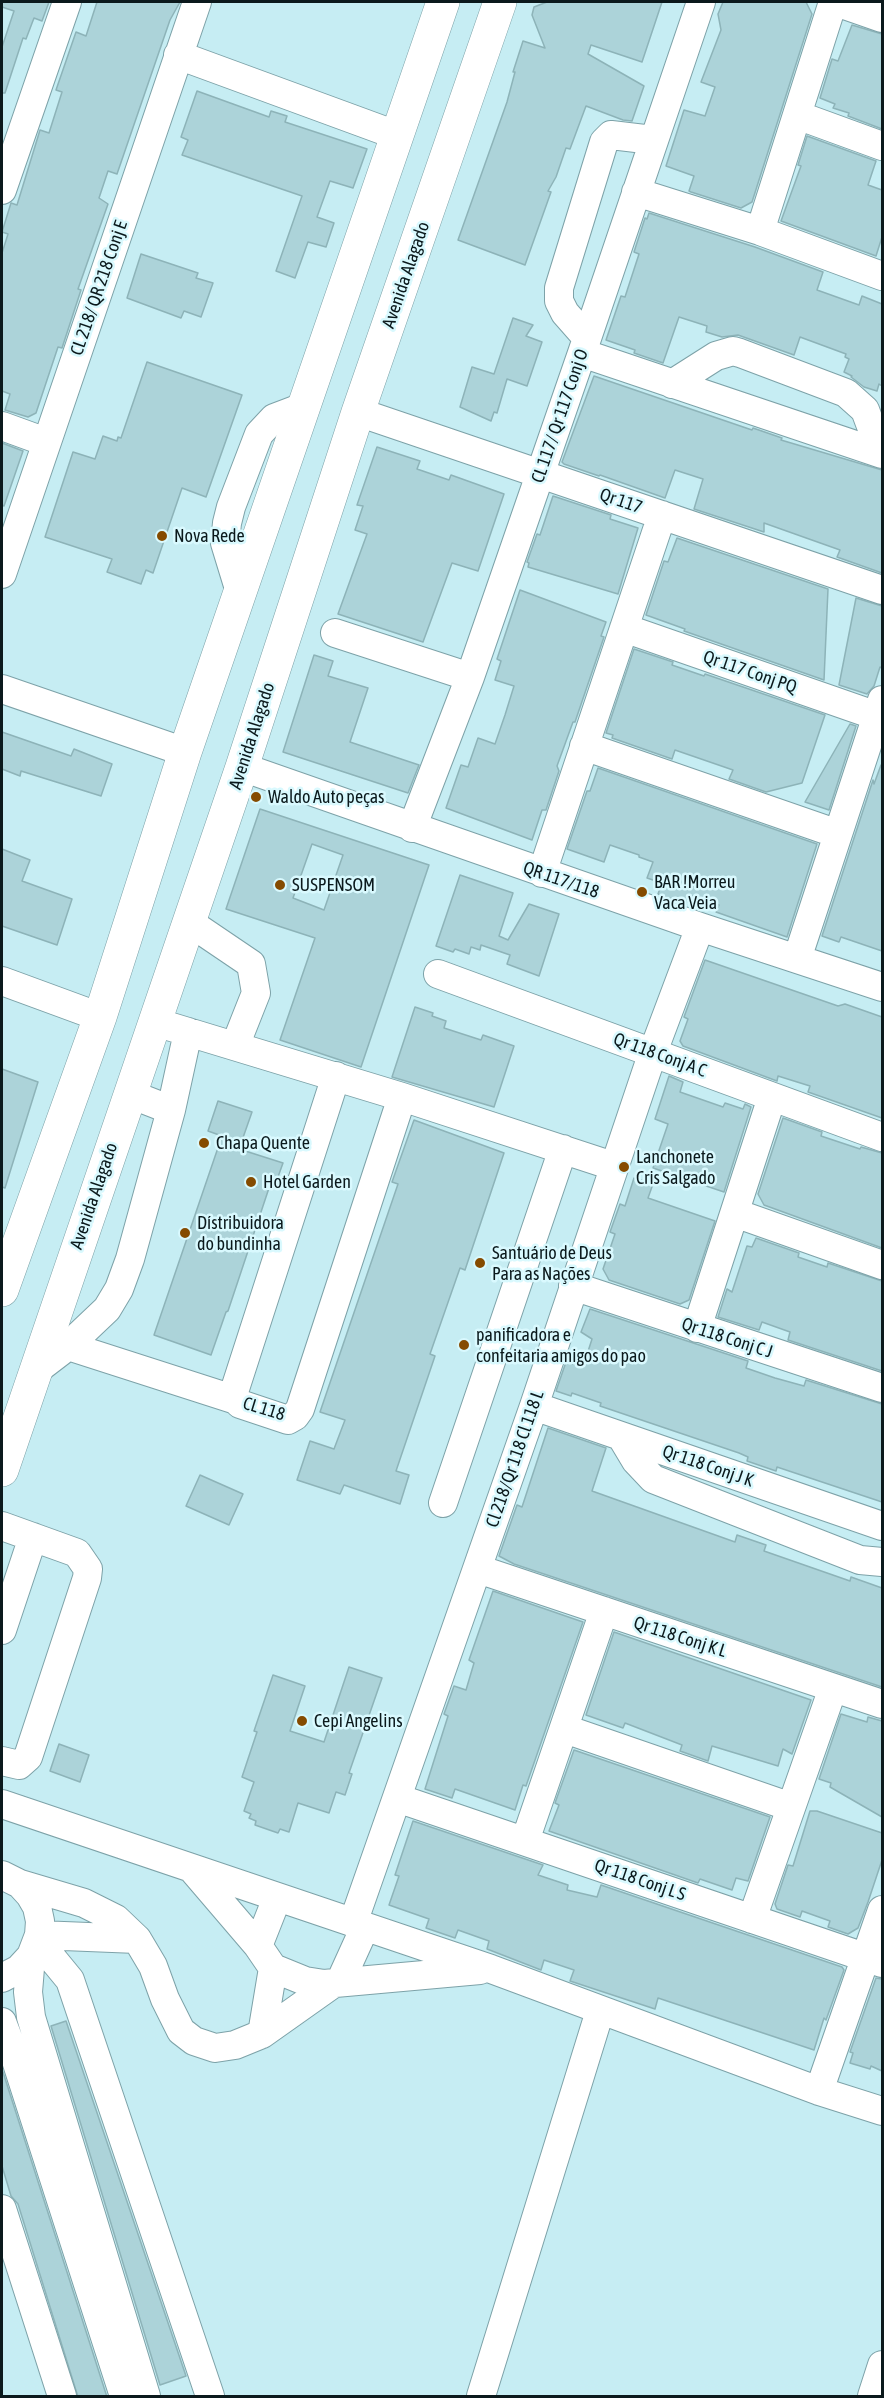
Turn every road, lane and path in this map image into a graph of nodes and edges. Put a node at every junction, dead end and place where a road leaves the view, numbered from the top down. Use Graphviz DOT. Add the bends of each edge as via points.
graph roads {
  1 [pos="66,2"];
  2 [pos="197,2"];
  3 [pos="443,2"];
  4 [pos="500,2"];
  5 [pos="701,2"];
  6 [pos="835,2"];
  7 [pos="882,18"];
  8 [pos="178,55"];
  9 [pos="797,115"];
  10 [pos="396,135"];
  11 [pos="653,140"];
  12 [pos="882,146"];
  13 [pos="2,190"];
  14 [pos="636,192"];
  15 [pos="760,231"];
  16 [pos="882,276"];
  17 [pos="585,346"];
  18 [pos="320,360"];
  19 [pos="672,384"];
  20 [pos="361,405"];
  21 [pos="2,426"];
  22 [pos="46,442"];
  23 [pos="882,454"];
  24 [pos="540,473"];
  25 [pos="662,515"];
  26 [pos="3,564"];
  27 [pos="882,590"];
  28 [pos="624,628"];
  29 [pos="335,633"];
  30 [pos="470,677"];
  31 [pos="2,689"];
  32 [pos="880,708"];
  33 [pos="584,746"];
  34 [pos="184,752"];
  35 [pos="242,767"];
  36 [pos="412,828"];
  37 [pos="838,834"];
  38 [pos="542,873"];
  39 [pos="189,921"];
  40 [pos="700,927"];
  41 [pos="797,959"];
  42 [pos="119,960"];
  43 [pos="438,974"];
  44 [pos="169,977"];
  45 [pos="2,981"];
  46 [pos="882,987"];
  47 [pos="99,1017"];
  48 [pos="155,1022"];
  49 [pos="188,1032"];
  50 [pos="235,1046"];
  51 [pos="653,1052"];
  52 [pos="143,1055"];
  53 [pos="336,1076"];
  54 [pos="130,1094"];
  55 [pos="402,1097"];
  56 [pos="772,1097"];
  57 [pos="171,1110"];
  58 [pos="882,1137"];
  59 [pos="563,1149"];
  60 [pos="613,1166"];
  61 [pos="735,1213"];
  62 [pos="882,1265"];
  63 [pos="573,1286"];
  64 [pos="2,1290"];
  65 [pos="697,1328"];
  66 [pos="68,1346"];
  67 [pos="21,1385"];
  68 [pos="882,1388"];
  69 [pos="236,1400"];
  70 [pos="534,1406"];
  71 [pos="621,1436"];
  72 [pos="2,1470"];
  73 [pos="443,1503"];
  74 [pos="2,1526"];
  75 [pos="882,1526"];
  76 [pos="33,1537"];
  77 [pos="882,1562"];
  78 [pos="477,1569"];
  79 [pos="604,1611"];
  80 [pos="2,1630"];
  81 [pos="833,1688"];
  82 [pos="882,1704"];
  83 [pos="565,1729"];
  84 [pos="2,1761"];
  85 [pos="397,1798"];
  86 [pos="2,1804"];
  87 [pos="791,1807"];
  88 [pos="525,1841"];
  89 [pos="193,1870"];
  90 [pos="11,1880"];
  91 [pos="277,1898"];
  92 [pos="882,1910"];
  93 [pos="752,1919"];
  94 [pos="359,1925"];
  95 [pos="137,1939"];
  96 [pos="36,1944"];
  97 [pos="266,1957"];
  98 [pos="874,1960"];
  99 [pos="491,1970"];
  100 [pos="2,1977"];
  101 [pos="337,1982"];
  102 [pos="600,2011"];
  103 [pos="2,2022"];
  104 [pos="262,2034"];
  105 [pos="819,2091"];
  106 [pos="882,2111"];
  107 [pos="2,2209"];
  108 [pos="882,2365"];
  109 [pos="208,2395"];
  110 [pos="62,2397"];
  111 [pos="124,2397"];
  112 [pos="147,2397"];
  113 [pos="481,2397"];
  114 [pos="872,2397"];
  1 -- 13 [label="street"];
  2 -- 8 [label="street, CL 218/ QR 218 Conj E"];
  3 -- 10 [label="main road"];
  4 -- 20 [label="main road, Avenida Alagado"];
  5 -- 11 [label="street, CL 117/ Qr 117 Conj O"];
  6 -- 7 [label="street"];
  6 -- 9 [label="street"];
  8 -- 10 [label="street"];
  8 -- 22 [label="street, CL 218/ QR 218 Conj E"];
  9 -- 12 [label="street"];
  9 -- 15 [label="street"];
  10 -- 18 [label="main road"];
  11 -- 14 [label="street, CL 117/ Qr 117 Conj O"];
  11 -- 17 [label="street" via="611,135 604,142 559,288 559,301"];
  14 -- 15 [label="street"];
  14 -- 17 [label="street, CL 117/ Qr 117 Conj O"];
  15 -- 16 [label="street"];
  17 -- 19 [label="street"];
  17 -- 24 [label="street, CL 117/ Qr 117 Conj O"];
  18 -- 20 [label="main road" via="351,371 360,386"];
  18 -- 34 [label="main road"];
  19 -- 23 [label="street"];
  19 -- 23 [label="street" via="716,356 740,353 846,393 864,410"];
  20 -- 24 [label="street, Qr 117"];
  20 -- 35 [label="main road, Avenida Alagado"];
  21 -- 22 [label="street"];
  22 -- 26 [label="street, CL 218/ QR 218 Conj E"];
  24 -- 25 [label="street, Qr 117"];
  24 -- 30 [label="street, CL 117/ Qr 117 Conj O"];
  25 -- 27 [label="street, Qr 117"];
  25 -- 28 [label="street"];
  28 -- 32 [label="street, Qr 117 Conj PQ"];
  28 -- 33 [label="street"];
  29 -- 30 [label="street"];
  30 -- 36 [label="street, CL 117/ Qr 117 Conj O"];
  31 -- 34 [label="street"];
  32 -- 37 [label="street"];
  33 -- 37 [label="street"];
  33 -- 38 [label="street"];
  34 -- 42 [label="main road"];
  35 -- 36 [label="street, QR 117/118"];
  35 -- 39 [label="main road, Avenida Alagado"];
  36 -- 38 [label="street, QR 117/118"];
  37 -- 41 [label="street"];
  38 -- 40 [label="street, QR 117/118"];
  39 -- 44 [label="main road, Avenida Alagado"];
  39 -- 50 [label="street" via="251,964 256,993"];
  40 -- 41 [label="street, QR 117/118"];
  40 -- 51 [label="street, Cl 218/Qr 118 Cl 118 L"];
  41 -- 46 [label="street, QR 117/118"];
  42 -- 44 [label="main road" via="124,975 138,988 158,987"];
  42 -- 47 [label="main road"];
  43 -- 51 [label="street, Qr 118 Conj A C"];
  44 -- 48 [label="main road, Avenida Alagado"];
  45 -- 47 [label="street"];
  47 -- 52 [label="main road" via="130,1026"];
  47 -- 64 [label="main road"];
  48 -- 49 [label="street"];
  48 -- 52 [label="main road, Avenida Alagado"];
  49 -- 50 [label="street"];
  49 -- 57 [label="street"];
  50 -- 53 [label="street"];
  51 -- 56 [label="street, Qr 118 Conj A C"];
  51 -- 60 [label="street, Cl 218/Qr 118 Cl 118 L"];
  52 -- 54 [label="main road, Avenida Alagado"];
  53 -- 55 [label="street"];
  53 -- 69 [label="street, CL 118" via="234,1392"];
  54 -- 57 [label="street"];
  54 -- 67 [label="main road, Avenida Alagado"];
  55 -- 59 [label="street"];
  55 -- 69 [label="street, CL 118" via="300,1409 288,1420"];
  56 -- 58 [label="street, Qr 118 Conj A C"];
  56 -- 61 [label="street"];
  57 -- 66 [label="street" via="119,1289 107,1309"];
  59 -- 60 [label="street"];
  59 -- 73 [label="street"];
  60 -- 63 [label="street, Cl 218/Qr 118 Cl 118 L"];
  61 -- 62 [label="street"];
  61 -- 65 [label="street"];
  63 -- 65 [label="street, Qr 118 Conj C J"];
  63 -- 70 [label="street, Cl 218/Qr 118 Cl 118 L"];
  65 -- 68 [label="street, Qr 118 Conj C J"];
  66 -- 67 [label="street"];
  66 -- 69 [label="street"];
  67 -- 72 [label="main road, Avenida Alagado"];
  70 -- 71 [label="street, Qr 118 Conj J K"];
  70 -- 78 [label="street, Cl 218/Qr 118 Cl 118 L"];
  71 -- 75 [label="street, Qr 118 Conj J K"];
  71 -- 77 [label="street" via="653,1479 860,1560"];
  74 -- 76 [label="street"];
  76 -- 80 [label="street"];
  76 -- 84 [label="street" via="77,1553 88,1569 87,1578 28,1757 19,1765"];
  78 -- 79 [label="street, Qr 118 Conj K L"];
  78 -- 85 [label="street, Cl 218/Qr 118 Cl 118 L"];
  79 -- 81 [label="street, Qr 118 Conj K L"];
  79 -- 83 [label="street"];
  81 -- 82 [label="street, Qr 118 Conj K L"];
  81 -- 87 [label="street"];
  83 -- 87 [label="street"];
  83 -- 88 [label="street"];
  85 -- 88 [label="street, Qr 118 Conj L S"];
  85 -- 94 [label="street, Cl 218/Qr 118 Cl 118 L"];
  86 -- 89 [label="street"];
  87 -- 93 [label="street"];
  88 -- 93 [label="street, Qr 118 Conj L S"];
  89 -- 91 [label="street"];
  89 -- 97 [label="street"];
  90 -- 95 [label="street" via="84,1903 116,1919"];
  90 -- 96 [label="street" via="30,1895 37,1907 40,1921"];
  91 -- 94 [label="street"];
  91 -- 97 [label="street"];
  92 -- 98 [label="street"];
  93 -- 98 [label="street, Qr 118 Conj L S"];
  94 -- 99 [label="street"];
  94 -- 101 [label="street, Cl 218/Qr 118 Cl 118 L"];
  95 -- 96 [label="street"];
  95 -- 104 [label="street" via="181,2031 194,2041 214,2048"];
  96 -- 100 [label="street" via="19,1969"];
  96 -- 109 [label="street" via="69,1980"];
  96 -- 112 [label="street" via="28,1992 31,2017"];
  97 -- 101 [label="street" via="305,1981"];
  97 -- 104 [label="street"];
  98 -- 105 [label="street"];
  99 -- 101 [label="street"];
  99 -- 102 [label="street"];
  101 -- 104 [label="street"];
  102 -- 105 [label="street"];
  102 -- 113 [label="street"];
  103 -- 111 [label="street"];
  105 -- 106 [label="street"];
  107 -- 110 [label="street"];
  108 -- 114 [label="street"];
}
